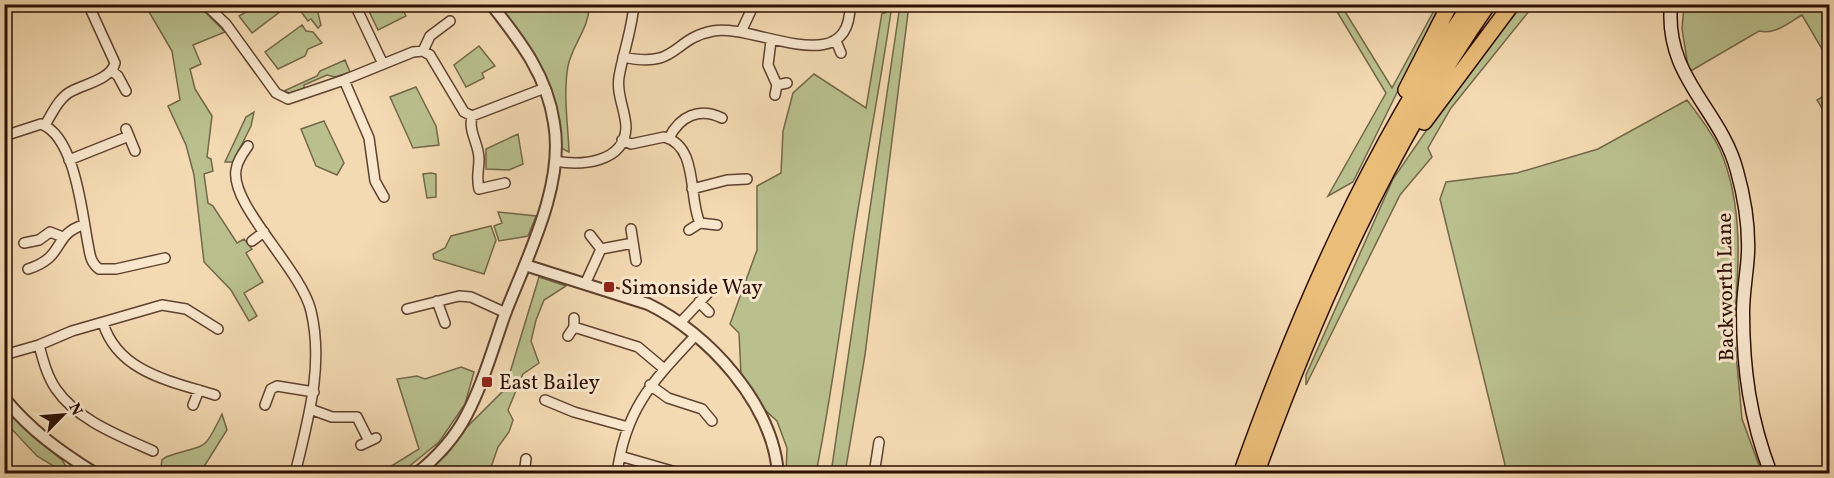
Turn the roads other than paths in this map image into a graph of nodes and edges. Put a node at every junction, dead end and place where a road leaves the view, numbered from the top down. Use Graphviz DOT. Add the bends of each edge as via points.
graph roads {
  1 [pos="88,4"];
  2 [pos="491,4"];
  3 [pos="634,4"];
  4 [pos="754,4"];
  5 [pos="850,4"];
  6 [pos="1450,4"];
  7 [pos="1471,4"];
  8 [pos="1488,4"];
  9 [pos="1512,4"];
  10 [pos="1671,4"];
  11 [pos="208,5"];
  12 [pos="356,7"];
  13 [pos="450,21"];
  14 [pos="741,32"];
  15 [pos="771,41"];
  16 [pos="836,41"];
  17 [pos="423,51"];
  18 [pos="841,53"];
  19 [pos="623,57"];
  20 [pos="383,63"];
  21 [pos="112,71"];
  22 [pos="344,80"];
  23 [pos="545,88"];
  24 [pos="126,91"];
  25 [pos="775,95"];
  26 [pos="472,116"];
  27 [pos="722,118"];
  28 [pos="45,125"];
  29 [pos="4,136"];
  30 [pos="669,138"];
  31 [pos="622,140"];
  32 [pos="248,146"];
  33 [pos="135,151"];
  34 [pos="69,160"];
  35 [pos="555,161"];
  36 [pos="1382,163"];
  37 [pos="747,179"];
  38 [pos="504,183"];
  39 [pos="692,189"];
  40 [pos="384,197"];
  41 [pos="700,223"];
  42 [pos="84,225"];
  43 [pos="717,225"];
  44 [pos="631,229"];
  45 [pos="689,230"];
  46 [pos="264,232"];
  47 [pos="590,234"];
  48 [pos="63,237"];
  49 [pos="252,242"];
  50 [pos="24,243"];
  51 [pos="633,243"];
  52 [pos="601,249"];
  53 [pos="636,261"];
  54 [pos="525,265"];
  55 [pos="28,269"];
  56 [pos="161,270"];
  57 [pos="586,282"];
  58 [pos="709,292"];
  59 [pos="437,301"];
  60 [pos="699,302"];
  61 [pos="406,309"];
  62 [pos="709,312"];
  63 [pos="506,314"];
  64 [pos="103,323"];
  65 [pos="445,323"];
  66 [pos="680,323"];
  67 [pos="218,329"];
  68 [pos="568,336"];
  69 [pos="694,336"];
  70 [pos="39,345"];
  71 [pos="4,355"];
  72 [pos="663,368"];
  73 [pos="650,385"];
  74 [pos="199,390"];
  75 [pos="314,392"];
  76 [pos="562,394"];
  77 [pos="214,395"];
  78 [pos="4,398"];
  79 [pos="545,400"];
  80 [pos="708,400"];
  81 [pos="194,405"];
  82 [pos="265,405"];
  83 [pos="557,405"];
  84 [pos="310,409"];
  85 [pos="702,409"];
  86 [pos="712,421"];
  87 [pos="628,427"];
  88 [pos="140,433"];
  89 [pos="369,441"];
  90 [pos="879,442"];
  91 [pos="135,443"];
  92 [pos="153,451"];
  93 [pos="620,456"];
  94 [pos="526,459"];
  95 [pos="685,462"];
  96 [pos="81,470"];
  97 [pos="528,473"];
  98 [pos="679,473"];
  99 [pos="96,474"];
  100 [pos="295,474"];
  101 [pos="416,474"];
  102 [pos="617,474"];
  103 [pos="778,474"];
  104 [pos="874,474"];
  105 [pos="1241,474"];
  106 [pos="1256,474"];
  107 [pos="1770,474"];
  1 -- 21 [label="street" via="115,63"];
  2 -- 23 [label="street" via="527,51"];
  3 -- 19 [label="street"];
  4 -- 14 [label="street"];
  5 -- 16 [label="street" via="848,24"];
  6 -- 36 [label="highway" via="1389,123"];
  7 -- 36 [label="highway"];
  8 -- 36 [label="highway"];
  9 -- 36 [label="highway" via="1405,149"];
  10 -- 107 [label="main road, Backworth Lane" via="1680,67 1730,149 1742,189 1748,251 1744,353 1753,425"];
  11 -- 22 [label="street" via="276,93 288,99"];
  12 -- 20 [label="street"];
  13 -- 17 [label="street" via="430,36"];
  14 -- 15 [label="street"];
  14 -- 19 [label="street" via="714,30 653,61"];
  15 -- 16 [label="street"];
  15 -- 25 [label="street" via="768,65 782,84"];
  16 -- 18 [label="street"];
  17 -- 20 [label="street"];
  17 -- 26 [label="street" via="436,63 464,112"];
  19 -- 31 [label="street" via="618,80 626,129"];
  20 -- 22 [label="street"];
  21 -- 24 [label="street"];
  21 -- 28 [label="street" via="68,92"];
  22 -- 40 [label="street" via="369,138 375,181"];
  23 -- 26 [label="street"];
  23 -- 35 [label="street" via="555,125"];
  26 -- 38 [label="street" via="471,134 479,157 479,189"];
  27 -- 30 [label="street" via="712,108 684,118"];
  28 -- 29 [label="street" via="33,125"];
  28 -- 34 [label="street" via="61,142"];
  30 -- 31 [label="street" via="631,144"];
  30 -- 39 [label="street" via="680,146 687,160"];
  31 -- 35 [label="street" via="598,162"];
  32 -- 46 [label="street" via="236,171 237,183"];
  33 -- 34 [label="street" via="127,133"];
  34 -- 42 [label="street"];
  35 -- 54 [label="street" via="551,188"];
  36 -- 105 [label="highway" via="1315,283"];
  36 -- 106 [label="highway" via="1300,354"];
  37 -- 39 [label="street"];
  39 -- 41 [label="street"];
  41 -- 43 [label="street"];
  41 -- 45 [label="street"];
  42 -- 48 [label="street"];
  42 -- 56 [label="street" via="90,256 99,269 162,259"];
  44 -- 51 [label="street"];
  46 -- 49 [label="street"];
  46 -- 75 [label="street" via="298,280 310,310 316,345"];
  47 -- 52 [label="street"];
  48 -- 50 [label="street" via="50,232 39,240"];
  48 -- 55 [label="street" via="51,259"];
  51 -- 52 [label="street"];
  51 -- 53 [label="street"];
  52 -- 57 [label="street"];
  54 -- 57 [label="street"];
  54 -- 63 [label="street"];
  57 -- 66 [label="street" via="648,304"];
  58 -- 60 [label="street"];
  59 -- 61 [label="street"];
  59 -- 63 [label="street" via="471,297"];
  59 -- 65 [label="street"];
  60 -- 62 [label="street"];
  60 -- 66 [label="street"];
  63 -- 101 [label="street" via="467,414 445,447"];
  64 -- 67 [label="street" via="162,304 202,311"];
  64 -- 70 [label="street"];
  64 -- 74 [label="street" via="126,361"];
  66 -- 69 [label="street"];
  68 -- 72 [label="street" via="574,323 585,333 638,347"];
  69 -- 72 [label="street"];
  69 -- 103 [label="street" via="726,367 759,412 774,447"];
  70 -- 71 [label="street"];
  70 -- 91 [label="street" via="48,375 69,404"];
  72 -- 73 [label="street"];
  73 -- 85 [label="street" via="668,398"];
  73 -- 87 [label="street"];
  74 -- 77 [label="street"];
  74 -- 81 [label="street"];
  75 -- 82 [label="street" via="278,386 271,389"];
  75 -- 84 [label="street"];
  76 -- 83 [label="street"];
  78 -- 96 [label="street" via="28,426"];
  79 -- 83 [label="street"];
  80 -- 85 [label="street"];
  83 -- 87 [label="street"];
  84 -- 89 [label="street" via="332,417 357,417"];
  84 -- 100 [label="street"];
  85 -- 86 [label="street"];
  87 -- 93 [label="street"];
  88 -- 91 [label="street"];
  90 -- 104 [label="street"];
  91 -- 92 [label="street"];
  93 -- 98 [label="street"];
  93 -- 102 [label="street"];
  94 -- 97 [label="street"];
  95 -- 98 [label="street"];
  96 -- 99 [label="street"];
}
